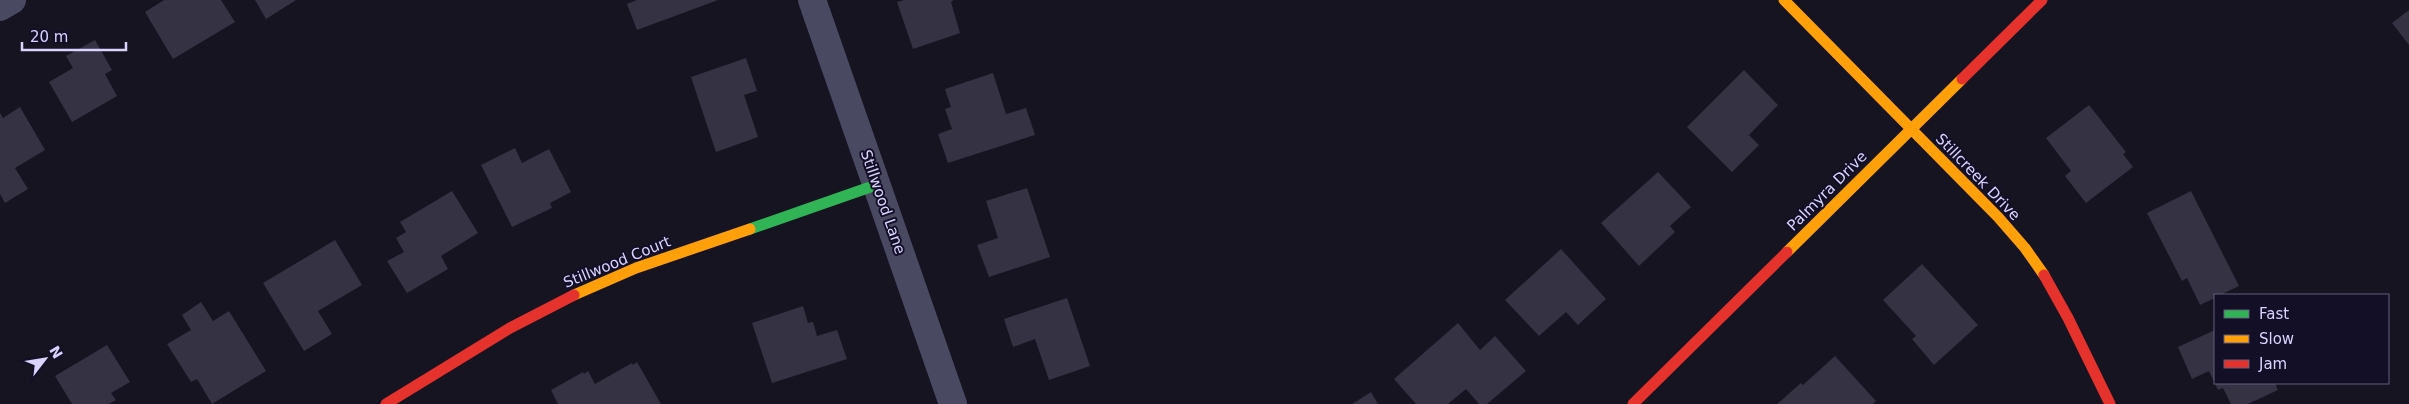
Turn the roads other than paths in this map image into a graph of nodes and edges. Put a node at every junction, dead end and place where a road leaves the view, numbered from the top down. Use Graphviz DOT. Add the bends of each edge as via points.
graph roads {
  1 [pos="12,0"];
  2 [pos="812,0"];
  3 [pos="1784,0"];
  4 [pos="2042,0"];
  5 [pos="0,7"];
  6 [pos="1911,130"];
  7 [pos="876,185"];
  8 [pos="386,404"];
  9 [pos="953,404"];
  10 [pos="1633,404"];
  11 [pos="2110,404"];
  1 -- 5 [label="street"];
  2 -- 7 [label="street, Stillwood Lane"];
  3 -- 6 [label="street, Stillcreek Drive"];
  4 -- 6 [label="street, Palmyra Drive"];
  6 -- 10 [label="street, Palmyra Drive"];
  6 -- 11 [label="street, Stillcreek Drive" via="2024,247 2072,323"];
  7 -- 8 [label="street, Stillwood Court" via="587,288 510,328"];
  7 -- 9 [label="street, Stillwood Lane"];
}
